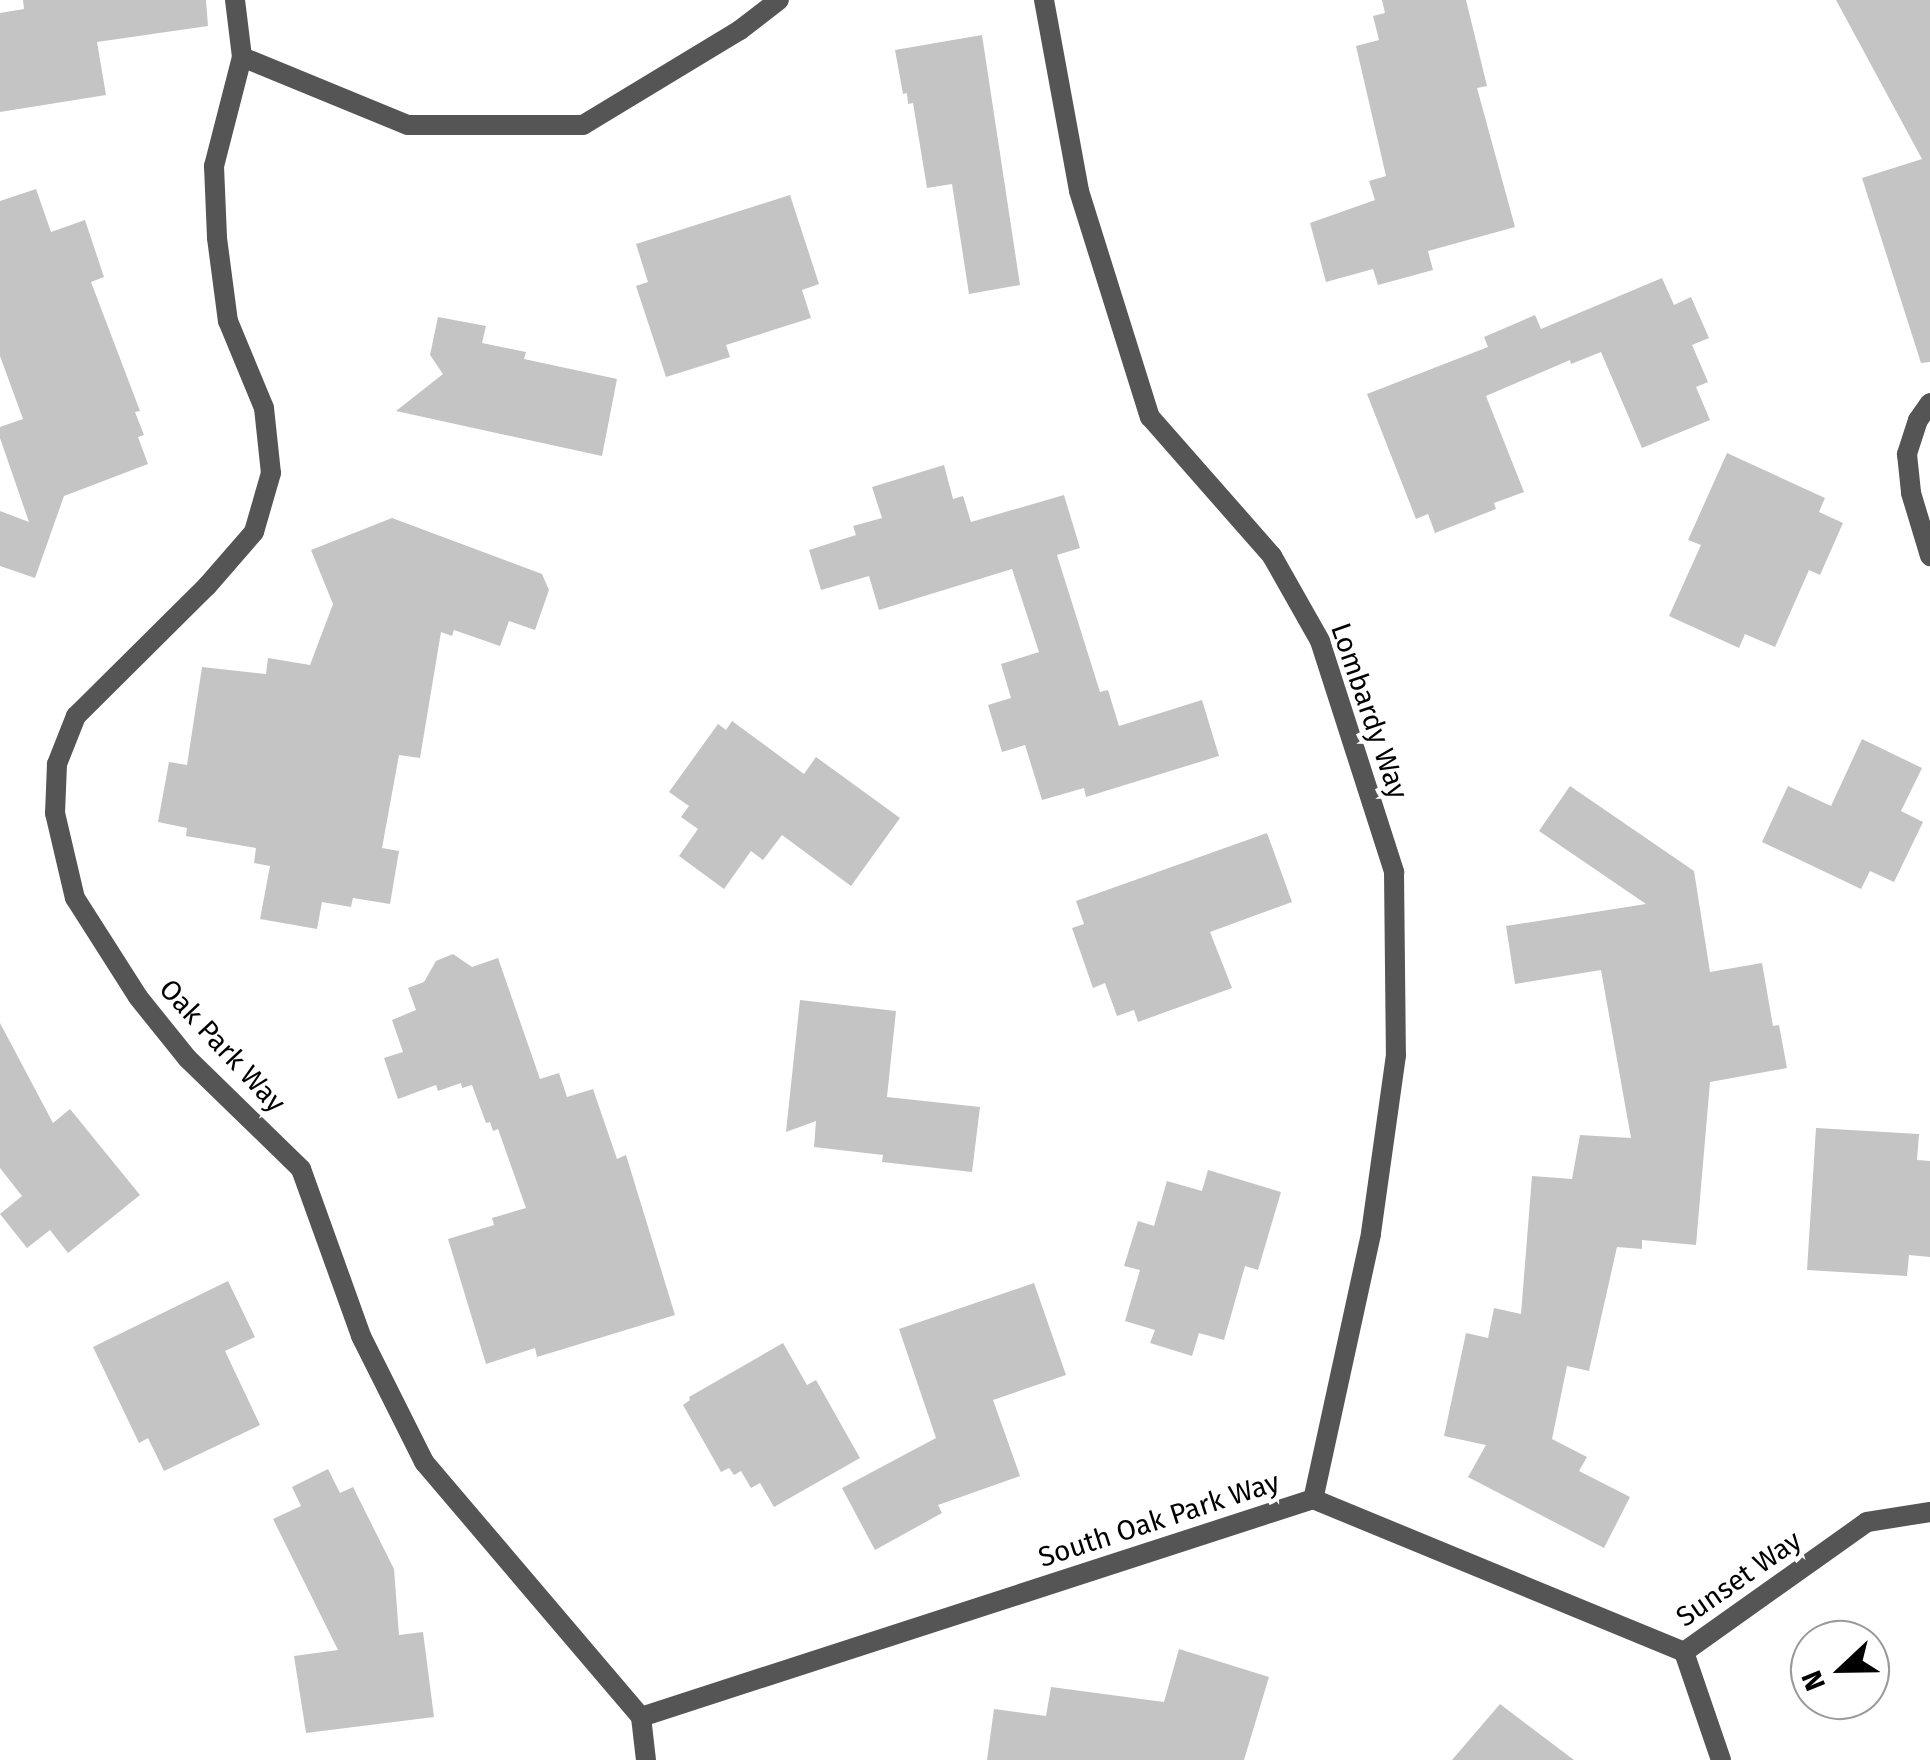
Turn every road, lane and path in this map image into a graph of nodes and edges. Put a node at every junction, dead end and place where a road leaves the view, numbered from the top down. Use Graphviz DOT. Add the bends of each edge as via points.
graph roads {
  1 [pos="235,0"];
  2 [pos="779,0"];
  3 [pos="1044,0"];
  4 [pos="242,57"];
  5 [pos="1930,403"];
  6 [pos="1930,556"];
  7 [pos="1313,1499"];
  8 [pos="1930,1512"];
  9 [pos="1684,1652"];
  10 [pos="641,1717"];
  11 [pos="646,1760"];
  12 [pos="1721,1760"];
  1 -- 4 [label="street, Oak Park Way"];
  2 -- 4 [label="street" via="583,125 408,125"];
  3 -- 7 [label="street, Lombardy Way" via="1080,191 1150,417 1272,556 1320,640 1394,872 1396,1054 1371,1234"];
  4 -- 10 [label="street, Oak Park Way" via="214,166 217,238 228,320 264,408 271,473 254,532 76,716 57,764 55,813 75,898 187,1058 301,1169 360,1336 424,1462"];
  5 -- 6 [label="street" via="1906,454"];
  7 -- 9 [label="street, South Oak Park Way"];
  7 -- 10 [label="street, South Oak Park Way"];
  8 -- 9 [label="street, Sunset Way" via="1868,1522"];
  9 -- 12 [label="street, Sunset Way"];
  10 -- 11 [label="street"];
}
